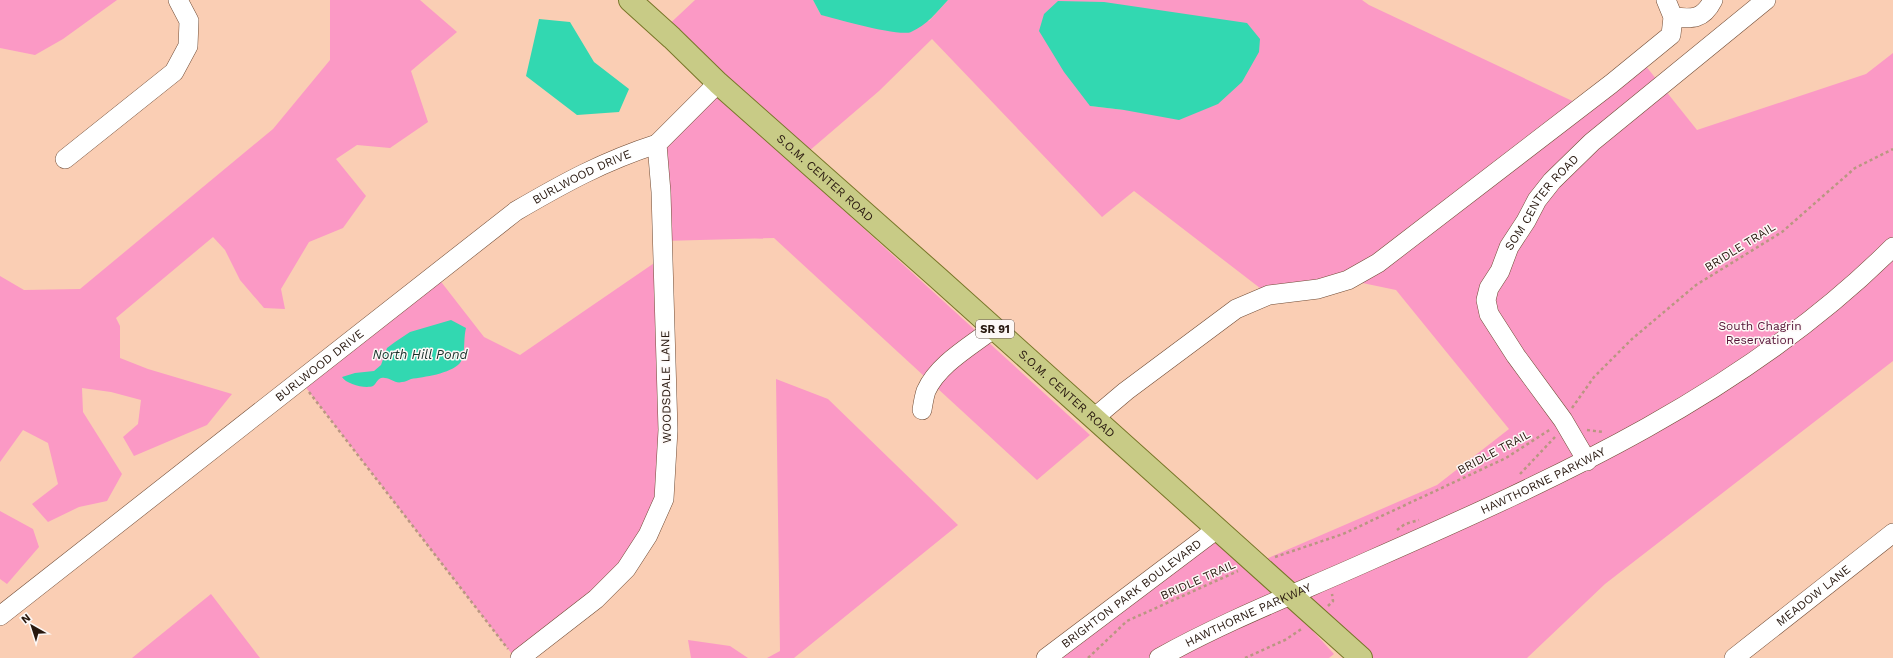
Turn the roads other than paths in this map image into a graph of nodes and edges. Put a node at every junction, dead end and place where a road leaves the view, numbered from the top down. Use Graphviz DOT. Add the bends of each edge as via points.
graph roads {
  1 [pos="178,0"];
  2 [pos="630,0"];
  3 [pos="1713,0"];
  4 [pos="1766,0"];
  5 [pos="1669,8"];
  6 [pos="718,83"];
  7 [pos="657,144"];
  8 [pos="65,159"];
  9 [pos="1893,247"];
  10 [pos="994,328"];
  11 [pos="922,410"];
  12 [pos="1094,418"];
  13 [pos="1587,461"];
  14 [pos="1217,529"];
  15 [pos="1893,533"];
  16 [pos="1291,594"];
  17 [pos="0,616"];
  18 [pos="515,655"];
  19 [pos="1046,658"];
  20 [pos="1159,658"];
  21 [pos="1361,658"];
  22 [pos="1734,658"];
  1 -- 8 [label="street" via="189,21 188,46 174,72"];
  2 -- 6 [label="main road, S.O.M. CENTER ROAD / SR 91"];
  3 -- 5 [label="street" via="1703,14 1692,19"];
  4 -- 13 [label="street, SOM CENTER ROAD" via="1592,142 1552,181 1537,200 1509,247 1490,288 1486,300 1490,314 1516,356 1566,425"];
  5 -- 12 [label="street" via="1671,35 1378,263 1348,280 1318,289 1269,295 1236,309"];
  6 -- 7 [label="street"];
  6 -- 10 [label="main road, S.O.M. CENTER ROAD / SR 91"];
  7 -- 17 [label="street, BURLWOOD DRIVE" via="620,156 570,180 516,211"];
  7 -- 18 [label="street, WOODSDALE LANE" via="661,192 668,430 664,499 648,535 626,569 596,598"];
  9 -- 13 [label="street, HAWTHORNE PARKWAY" via="1835,299 1757,361 1690,403"];
  10 -- 11 [label="street" via="947,365 933,380 926,392"];
  10 -- 12 [label="main road, S.O.M. CENTER ROAD / SR 91"];
  12 -- 14 [label="main road, S.O.M. CENTER ROAD / SR 91"];
  13 -- 16 [label="street, HAWTHORNE PARKWAY" via="1490,508"];
  14 -- 16 [label="main road, S.O.M. CENTER ROAD / SR 91"];
  14 -- 19 [label="street, BRIGHTON PARK BOULEVARD"];
  15 -- 22 [label="street, MEADOW LANE"];
  16 -- 20 [label="street, HAWTHORNE PARKWAY"];
  16 -- 21 [label="main road, S.O.M. CENTER ROAD / SR 91"];
}
